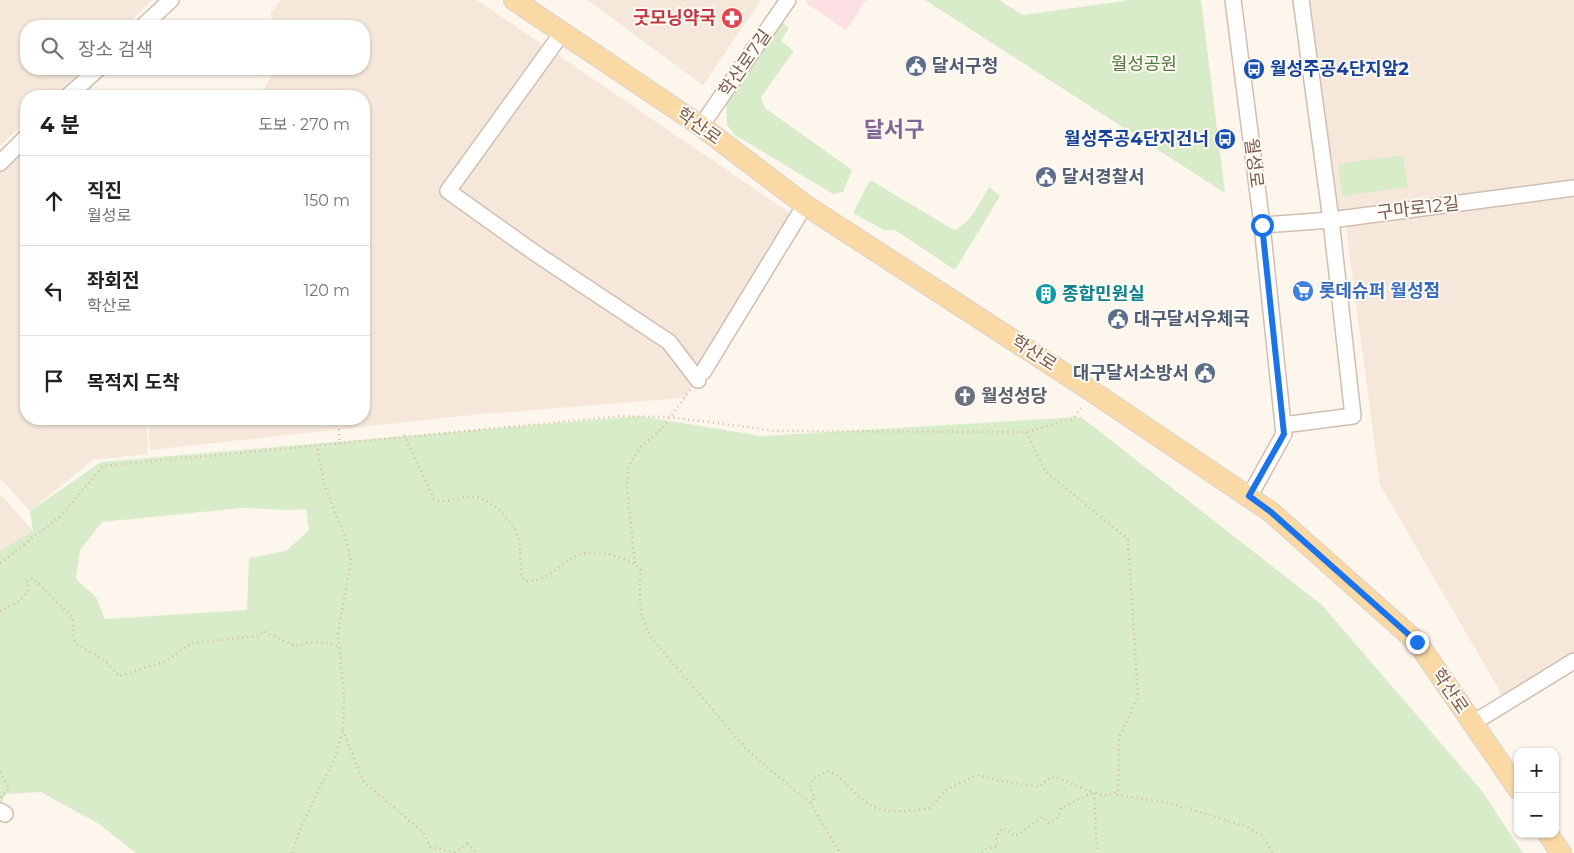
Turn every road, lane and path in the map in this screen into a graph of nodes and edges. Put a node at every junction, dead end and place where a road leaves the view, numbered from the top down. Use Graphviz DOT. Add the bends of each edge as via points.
graph roads {
  1 [pos="171,0"];
  2 [pos="514,0"];
  3 [pos="788,0"];
  4 [pos="1233,0"];
  5 [pos="1301,0"];
  6 [pos="149,20"];
  7 [pos="562,33"];
  8 [pos="91,75"];
  9 [pos="75,90"];
  10 [pos="701,126"];
  11 [pos="20,143"];
  12 [pos="0,163"];
  13 [pos="1574,188"];
  14 [pos="805,205"];
  15 [pos="1331,220"];
  16 [pos="1262,225"];
  17 [pos="701,376"];
  18 [pos="1094,392"];
  19 [pos="669,418"];
  20 [pos="1283,425"];
  21 [pos="338,429"];
  22 [pos="1026,432"];
  23 [pos="404,435"];
  24 [pos="340,442"];
  25 [pos="317,444"];
  26 [pos="1249,496"];
  27 [pos="0,563"];
  28 [pos="635,563"];
  29 [pos="0,612"];
  30 [pos="338,647"];
  31 [pos="1574,661"];
  32 [pos="1473,723"];
  33 [pos="343,729"];
  34 [pos="0,772"];
  35 [pos="1514,784"];
  36 [pos="1094,792"];
  37 [pos="1115,795"];
  38 [pos="0,798"];
  39 [pos="811,804"];
  40 [pos="1551,838"];
  41 [pos="292,853"];
  42 [pos="477,853"];
  43 [pos="840,853"];
  44 [pos="982,853"];
  45 [pos="1097,853"];
  46 [pos="1273,853"];
  47 [pos="1561,853"];
  1 -- 6 [label="street"];
  2 -- 7 [label="main road, 학산로"];
  3 -- 10 [label="street, 학산로7길"];
  4 -- 16 [label="street, 월성로"];
  5 -- 15 [label="street"];
  7 -- 10 [label="main road, 학산로"];
  7 -- 17 [label="street" via="448,191 670,342"];
  8 -- 9 [label="street"];
  10 -- 14 [label="main road, 학산로"];
  11 -- 12 [label="street"];
  13 -- 15 [label="street, 구마로12길"];
  14 -- 17 [label="street"];
  14 -- 18 [label="main road, 학산로"];
  15 -- 16 [label="street, 구마로12길"];
  15 -- 20 [label="street" via="1353,416"];
  16 -- 20 [label="street, 월성로"];
  17 -- 19 [label="path"];
  18 -- 22 [label="path" via="1073,419"];
  18 -- 26 [label="main road, 학산로"];
  19 -- 22 [label="path" via="778,431"];
  19 -- 23 [label="path" via="622,416"];
  19 -- 28 [label="path" via="661,430 640,448 629,466 627,487"];
  20 -- 26 [label="street, 월성로" via="1284,434"];
  21 -- 24 [label="path"];
  22 -- 37 [label="path" via="1046,472 1128,539 1138,696 1119,738 1118,792"];
  23 -- 24 [label="path"];
  23 -- 28 [label="path" via="434,499 477,498 507,518 519,539 524,580 542,578 571,558 586,554 604,553"];
  24 -- 25 [label="path"];
  25 -- 27 [label="path" via="103,466 61,516"];
  25 -- 30 [label="path" via="324,484 347,542 351,561"];
  26 -- 32 [label="main road, 학산로" via="1417,642"];
  28 -- 39 [label="path" via="641,570 640,598 645,624 652,639 749,752"];
  29 -- 30 [label="path" via="20,602 28,590 27,581 33,578 73,618 72,638 81,649 102,659 119,676 166,661 191,643 258,636 263,631 295,646 310,642"];
  30 -- 33 [label="path" via="344,697"];
  31 -- 32 [label="street"];
  32 -- 35 [label="main road, 학산로"];
  33 -- 41 [label="path" via="335,757 302,824"];
  33 -- 42 [label="path" via="363,781 424,832 430,847 455,852 467,844"];
  34 -- 38 [label="path" via="9,788"];
  36 -- 37 [label="path" via="1102,796"];
  36 -- 39 [label="path" via="1080,789 1065,778 1050,777 1039,787 976,774 946,790 930,808 886,812 865,804 837,774 829,771 812,779 810,787 815,798"];
  36 -- 44 [label="path" via="1061,808 1057,819 1048,823 1043,817 1016,836 1002,828 996,838 998,846"];
  36 -- 45 [label="path"];
  37 -- 46 [label="path" via="1170,803 1247,827 1261,836"];
  39 -- 43 [label="path"];
  40 -- 47 [label="main road"];
}
